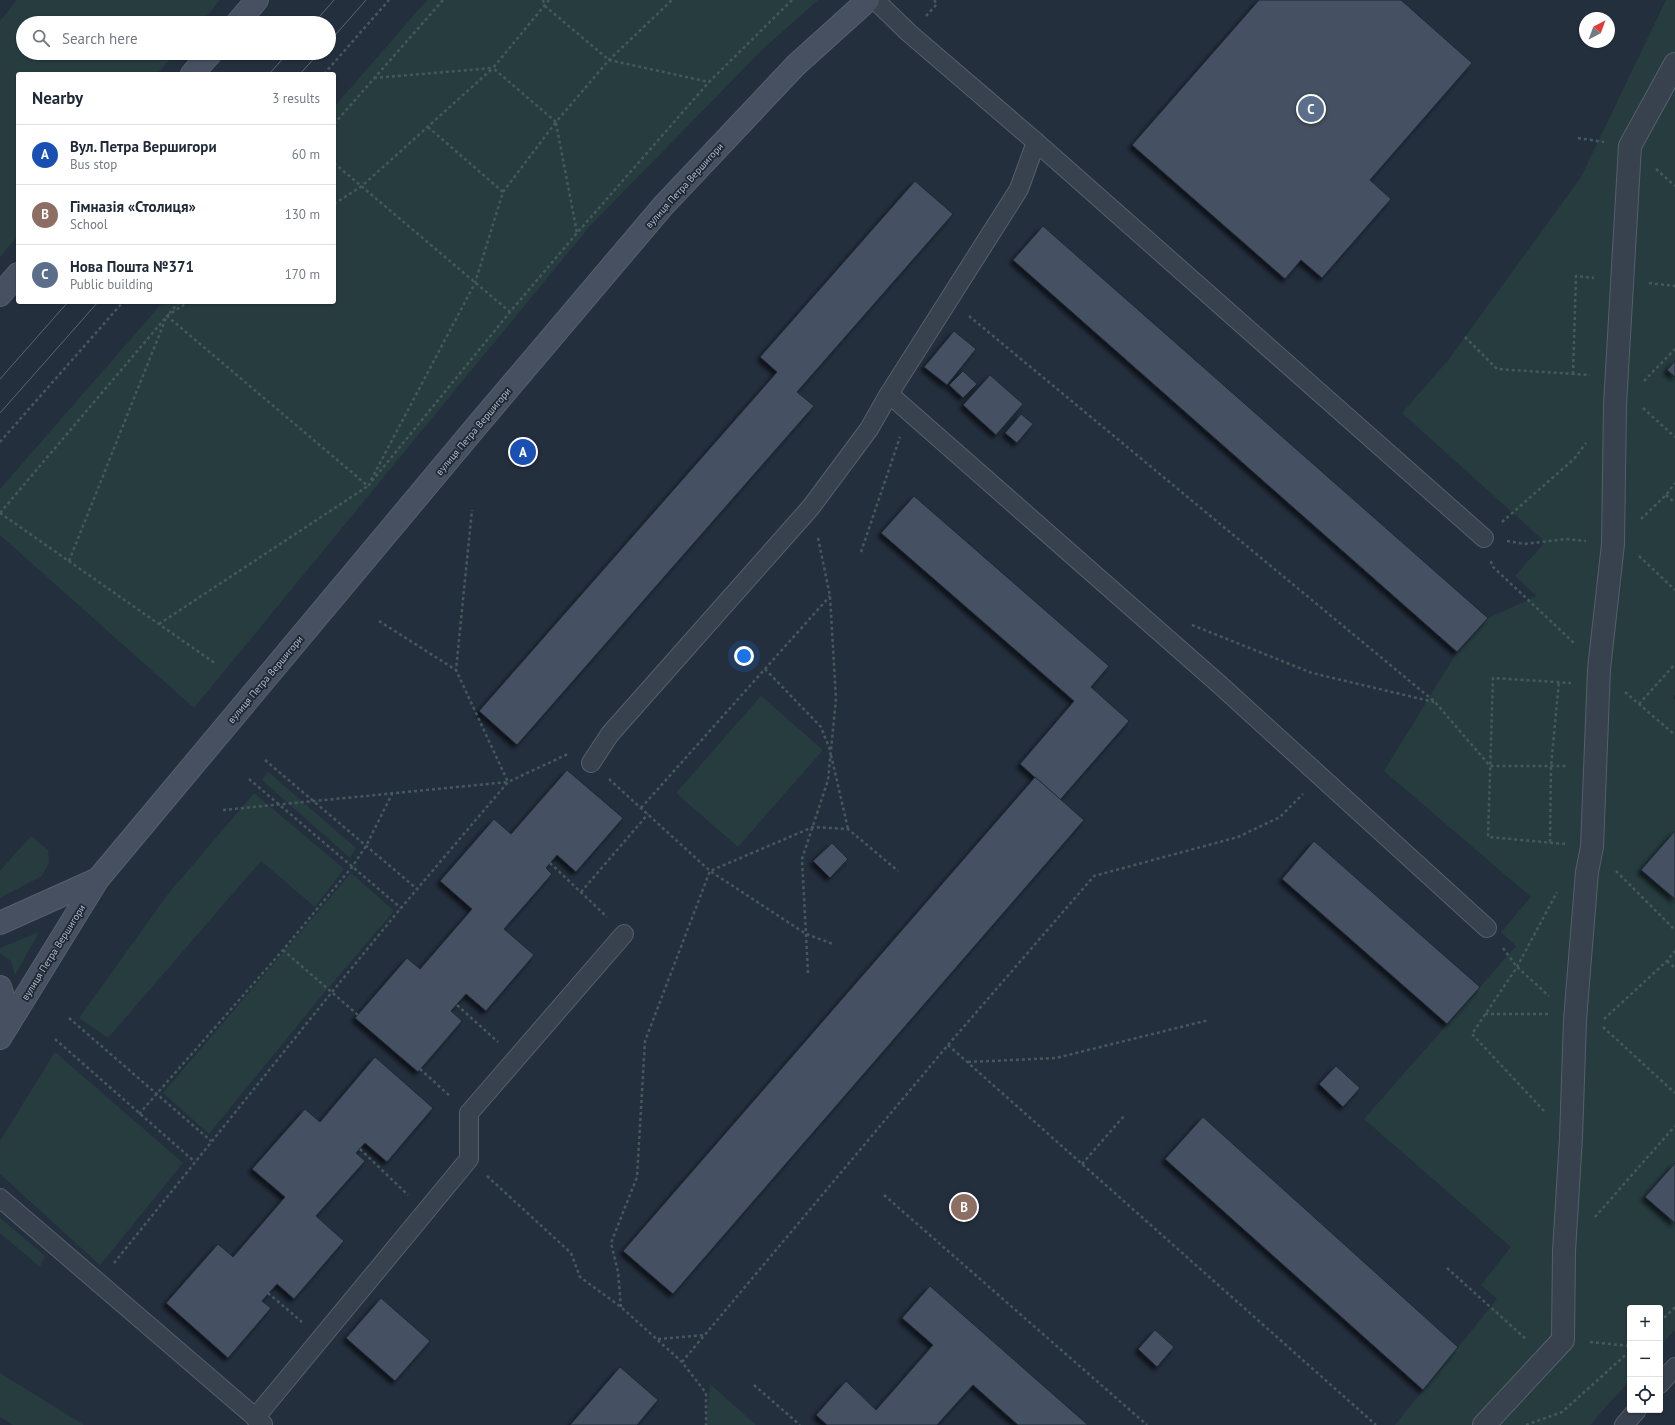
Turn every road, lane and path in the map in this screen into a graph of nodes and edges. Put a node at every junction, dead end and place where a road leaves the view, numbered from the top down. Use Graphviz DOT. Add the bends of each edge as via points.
graph roads {
  1 [pos="257,0"];
  2 [pos="389,0"];
  3 [pos="444,0"];
  4 [pos="543,0"];
  5 [pos="549,0"];
  6 [pos="672,0"];
  7 [pos="792,0"];
  8 [pos="868,0"];
  9 [pos="875,0"];
  10 [pos="545,6"];
  11 [pos="243,16"];
  12 [pos="205,60"];
  13 [pos="609,60"];
  14 [pos="1675,64"];
  15 [pos="493,68"];
  16 [pos="194,72"];
  17 [pos="326,72"];
  18 [pos="374,78"];
  19 [pos="709,82"];
  20 [pos="336,122"];
  21 [pos="556,122"];
  22 [pos="428,127"];
  23 [pos="1036,142"];
  24 [pos="336,165"];
  25 [pos="362,186"];
  26 [pos="503,192"];
  27 [pos="336,203"];
  28 [pos="577,233"];
  29 [pos="16,276"];
  30 [pos="476,283"];
  31 [pos="0,295"];
  32 [pos="949,300"];
  33 [pos="121,304"];
  34 [pos="178,304"];
  35 [pos="185,304"];
  36 [pos="510,312"];
  37 [pos="167,316"];
  38 [pos="1465,338"];
  39 [pos="1675,349"];
  40 [pos="1617,375"];
  41 [pos="1640,386"];
  42 [pos="889,394"];
  43 [pos="909,412"];
  44 [pos="1588,441"];
  45 [pos="0,442"];
  46 [pos="1675,483"];
  47 [pos="368,486"];
  48 [pos="1666,495"];
  49 [pos="1675,503"];
  50 [pos="811,507"];
  51 [pos="472,510"];
  52 [pos="0,513"];
  53 [pos="1484,538"];
  54 [pos="1616,541"];
  55 [pos="861,552"];
  56 [pos="69,561"];
  57 [pos="1675,590"];
  58 [pos="830,596"];
  59 [pos="379,621"];
  60 [pos="1188,623"];
  61 [pos="159,624"];
  62 [pos="216,664"];
  63 [pos="1675,664"];
  64 [pos="765,669"];
  65 [pos="456,670"];
  66 [pos="1435,702"];
  67 [pos="1639,704"];
  68 [pos="831,751"];
  69 [pos="569,754"];
  70 [pos="265,760"];
  71 [pos="591,763"];
  72 [pos="1490,766"];
  73 [pos="1551,766"];
  74 [pos="1594,767"];
  75 [pos="1321,776"];
  76 [pos="249,778"];
  77 [pos="508,782"];
  78 [pos="392,794"];
  79 [pos="313,801"];
  80 [pos="279,805"];
  81 [pos="641,808"];
  82 [pos="223,810"];
  83 [pos="648,814"];
  84 [pos="813,827"];
  85 [pos="848,829"];
  86 [pos="1550,842"];
  87 [pos="366,846"];
  88 [pos="1592,847"];
  89 [pos="550,863"];
  90 [pos="352,867"];
  91 [pos="710,871"];
  92 [pos="898,871"];
  93 [pos="98,880"];
  94 [pos="1560,885"];
  95 [pos="417,889"];
  96 [pos="581,892"];
  97 [pos="401,908"];
  98 [pos="0,922"];
  99 [pos="1487,928"];
  100 [pos="1675,930"];
  101 [pos="624,934"];
  102 [pos="806,934"];
  103 [pos="834,944"];
  104 [pos="282,950"];
  105 [pos="1675,951"];
  106 [pos="1667,961"];
  107 [pos="1517,967"];
  108 [pos="1675,968"];
  109 [pos="808,974"];
  110 [pos="0,987"];
  111 [pos="332,992"];
  112 [pos="457,1005"];
  113 [pos="1485,1014"];
  114 [pos="358,1015"];
  115 [pos="1572,1017"];
  116 [pos="69,1018"];
  117 [pos="1209,1020"];
  118 [pos="4,1031"];
  119 [pos="55,1040"];
  120 [pos="948,1045"];
  121 [pos="517,1058"];
  122 [pos="967,1062"];
  123 [pos="420,1069"];
  124 [pos="1675,1093"];
  125 [pos="157,1094"];
  126 [pos="469,1113"];
  127 [pos="139,1114"];
  128 [pos="1124,1116"];
  129 [pos="1675,1126"];
  130 [pos="1571,1138"];
  131 [pos="211,1141"];
  132 [pos="360,1149"];
  133 [pos="469,1159"];
  134 [pos="194,1162"];
  135 [pos="1082,1164"];
  136 [pos="884,1195"];
  137 [pos="0,1198"];
  138 [pos="426,1211"];
  139 [pos="1564,1252"];
  140 [pos="1447,1268"];
  141 [pos="99,1282"];
  142 [pos="268,1293"];
  143 [pos="621,1307"];
  144 [pos="1675,1307"];
  145 [pos="1663,1319"];
  146 [pos="705,1335"];
  147 [pos="321,1338"];
  148 [pos="657,1340"];
  149 [pos="1563,1340"];
  150 [pos="1627,1346"];
  151 [pos="1627,1354"];
  152 [pos="1547,1357"];
  153 [pos="682,1362"];
  154 [pos="1675,1367"];
  155 [pos="1663,1381"];
  156 [pos="754,1385"];
  157 [pos="1634,1413"];
  158 [pos="259,1421"];
  159 [pos="706,1425"];
  160 [pos="800,1425"];
  161 [pos="1147,1425"];
  162 [pos="1376,1425"];
  163 [pos="1484,1425"];
  164 [pos="1526,1425"];
  165 [pos="1624,1425"];
  1 -- 11 [label="main road"];
  2 -- 17 [label="path"];
  3 -- 18 [label="path"];
  4 -- 10 [label="path"];
  5 -- 10 [label="path"];
  6 -- 13 [label="path"];
  7 -- 19 [label="path"];
  8 -- 93 [label="main road, вулиця Петра Вершигори" via="796,65 663,206"];
  9 -- 23 [label="lane" via="909,33"];
  10 -- 13 [label="path"];
  10 -- 15 [label="path"];
  12 -- 16 [label="main road"];
  13 -- 19 [label="path"];
  13 -- 21 [label="path"];
  14 -- 40 [label="street" via="1630,146"];
  15 -- 18 [label="path"];
  15 -- 21 [label="path"];
  15 -- 22 [label="path"];
  18 -- 20 [label="path"];
  19 -- 28 [label="path"];
  21 -- 26 [label="path"];
  21 -- 28 [label="path"];
  22 -- 25 [label="path"];
  22 -- 26 [label="path"];
  23 -- 32 [label="lane" via="1019,189"];
  23 -- 53 [label="lane"];
  24 -- 25 [label="path"];
  25 -- 27 [label="path"];
  25 -- 30 [label="path"];
  26 -- 30 [label="path"];
  28 -- 36 [label="path"];
  29 -- 31 [label="main road"];
  30 -- 36 [label="path"];
  30 -- 47 [label="path"];
  32 -- 42 [label="lane"];
  32 -- 66 [label="path"];
  33 -- 45 [label="path"];
  34 -- 37 [label="path"];
  35 -- 37 [label="path"];
  36 -- 47 [label="path"];
  37 -- 47 [label="path"];
  37 -- 52 [label="path"];
  37 -- 56 [label="path"];
  38 -- 40 [label="path" via="1497,369"];
  39 -- 41 [label="path"];
  40 -- 54 [label="street"];
  42 -- 43 [label="lane"];
  42 -- 50 [label="lane" via="869,429"];
  43 -- 55 [label="path"];
  43 -- 75 [label="lane"];
  44 -- 53 [label="path" via="1574,460"];
  46 -- 48 [label="path"];
  47 -- 61 [label="path"];
  48 -- 49 [label="path"];
  48 -- 54 [label="path"];
  50 -- 58 [label="path"];
  50 -- 71 [label="lane" via="610,734"];
  51 -- 65 [label="path"];
  52 -- 56 [label="path"];
  53 -- 54 [label="path" via="1524,544 1566,539"];
  54 -- 57 [label="path"];
  54 -- 74 [label="street" via="1599,669"];
  56 -- 61 [label="path"];
  58 -- 64 [label="path"];
  58 -- 68 [label="path" via="836,698"];
  59 -- 65 [label="path"];
  60 -- 66 [label="path" via="1312,673"];
  61 -- 62 [label="path"];
  63 -- 67 [label="path"];
  64 -- 68 [label="path" via="821,727"];
  64 -- 81 [label="path"];
  65 -- 77 [label="path"];
  66 -- 72 [label="path"];
  68 -- 84 [label="path" via="828,780"];
  68 -- 85 [label="path"];
  69 -- 77 [label="path"];
  70 -- 79 [label="path"];
  71 -- 81 [label="path"];
  72 -- 73 [label="path"];
  72 -- 73 [label="path" via="1493,678 1559,681"];
  72 -- 86 [label="path" via="1488,837"];
  73 -- 74 [label="path"];
  73 -- 86 [label="path"];
  74 -- 88 [label="street"];
  75 -- 99 [label="lane"];
  75 -- 120 [label="path" via="1280,817 1238,837 1094,876"];
  76 -- 80 [label="path"];
  77 -- 78 [label="path"];
  77 -- 95 [label="path"];
  78 -- 79 [label="path"];
  78 -- 87 [label="path"];
  79 -- 80 [label="path"];
  79 -- 87 [label="path"];
  80 -- 82 [label="path"];
  80 -- 90 [label="path"];
  81 -- 83 [label="path"];
  83 -- 91 [label="path"];
  83 -- 96 [label="path"];
  84 -- 85 [label="path"];
  84 -- 91 [label="path"];
  84 -- 102 [label="path" via="802,859"];
  85 -- 92 [label="path"];
  86 -- 88 [label="path"];
  87 -- 90 [label="path"];
  87 -- 95 [label="path"];
  88 -- 100 [label="path"];
  88 -- 115 [label="street" via="1587,872"];
  89 -- 96 [label="path"];
  90 -- 97 [label="path"];
  90 -- 104 [label="path"];
  91 -- 102 [label="path"];
  91 -- 143 [label="path" via="645,1041 637,1177 611,1243 618,1272"];
  93 -- 98 [label="main road, вулиця Петра Вершигори"];
  93 -- 118 [label="main road, вулиця Петра Вершигори"];
  94 -- 107 [label="path"];
  95 -- 97 [label="path"];
  96 -- 101 [label="path"];
  97 -- 111 [label="path"];
  99 -- 107 [label="path"];
  101 -- 121 [label="lane"];
  102 -- 103 [label="path"];
  102 -- 109 [label="path"];
  104 -- 111 [label="path"];
  104 -- 125 [label="path"];
  105 -- 106 [label="path"];
  106 -- 108 [label="path"];
  106 -- 124 [label="path" via="1599,1024"];
  107 -- 113 [label="path"];
  107 -- 115 [label="path"];
  110 -- 118 [label="main road" via="3,996"];
  111 -- 114 [label="path"];
  111 -- 131 [label="path"];
  112 -- 121 [label="path"];
  113 -- 115 [label="path"];
  113 -- 130 [label="path" via="1472,1034"];
  115 -- 130 [label="street"];
  116 -- 125 [label="path"];
  117 -- 122 [label="path" via="1056,1058"];
  119 -- 127 [label="path"];
  120 -- 122 [label="path"];
  120 -- 146 [label="path"];
  121 -- 126 [label="lane"];
  122 -- 135 [label="path"];
  123 -- 126 [label="path"];
  125 -- 127 [label="path"];
  125 -- 131 [label="path"];
  126 -- 133 [label="lane"];
  127 -- 134 [label="path"];
  128 -- 135 [label="path"];
  129 -- 139 [label="path"];
  130 -- 139 [label="street"];
  131 -- 134 [label="path"];
  132 -- 138 [label="path"];
  133 -- 138 [label="lane"];
  133 -- 143 [label="path" via="571,1253 580,1277"];
  134 -- 141 [label="path"];
  135 -- 162 [label="path"];
  136 -- 161 [label="path"];
  137 -- 141 [label="lane"];
  138 -- 147 [label="lane"];
  139 -- 149 [label="street"];
  140 -- 152 [label="path"];
  141 -- 158 [label="lane"];
  142 -- 147 [label="path"];
  143 -- 148 [label="path"];
  144 -- 145 [label="path"];
  146 -- 148 [label="path"];
  146 -- 153 [label="path"];
  147 -- 158 [label="lane"];
  148 -- 153 [label="path"];
  149 -- 150 [label="path"];
  149 -- 152 [label="street"];
  151 -- 164 [label="path" via="1562,1412"];
  152 -- 163 [label="street"];
  153 -- 159 [label="path" via="706,1393"];
  154 -- 155 [label="lane"];
  156 -- 160 [label="path"];
  157 -- 165 [label="lane"];
}
